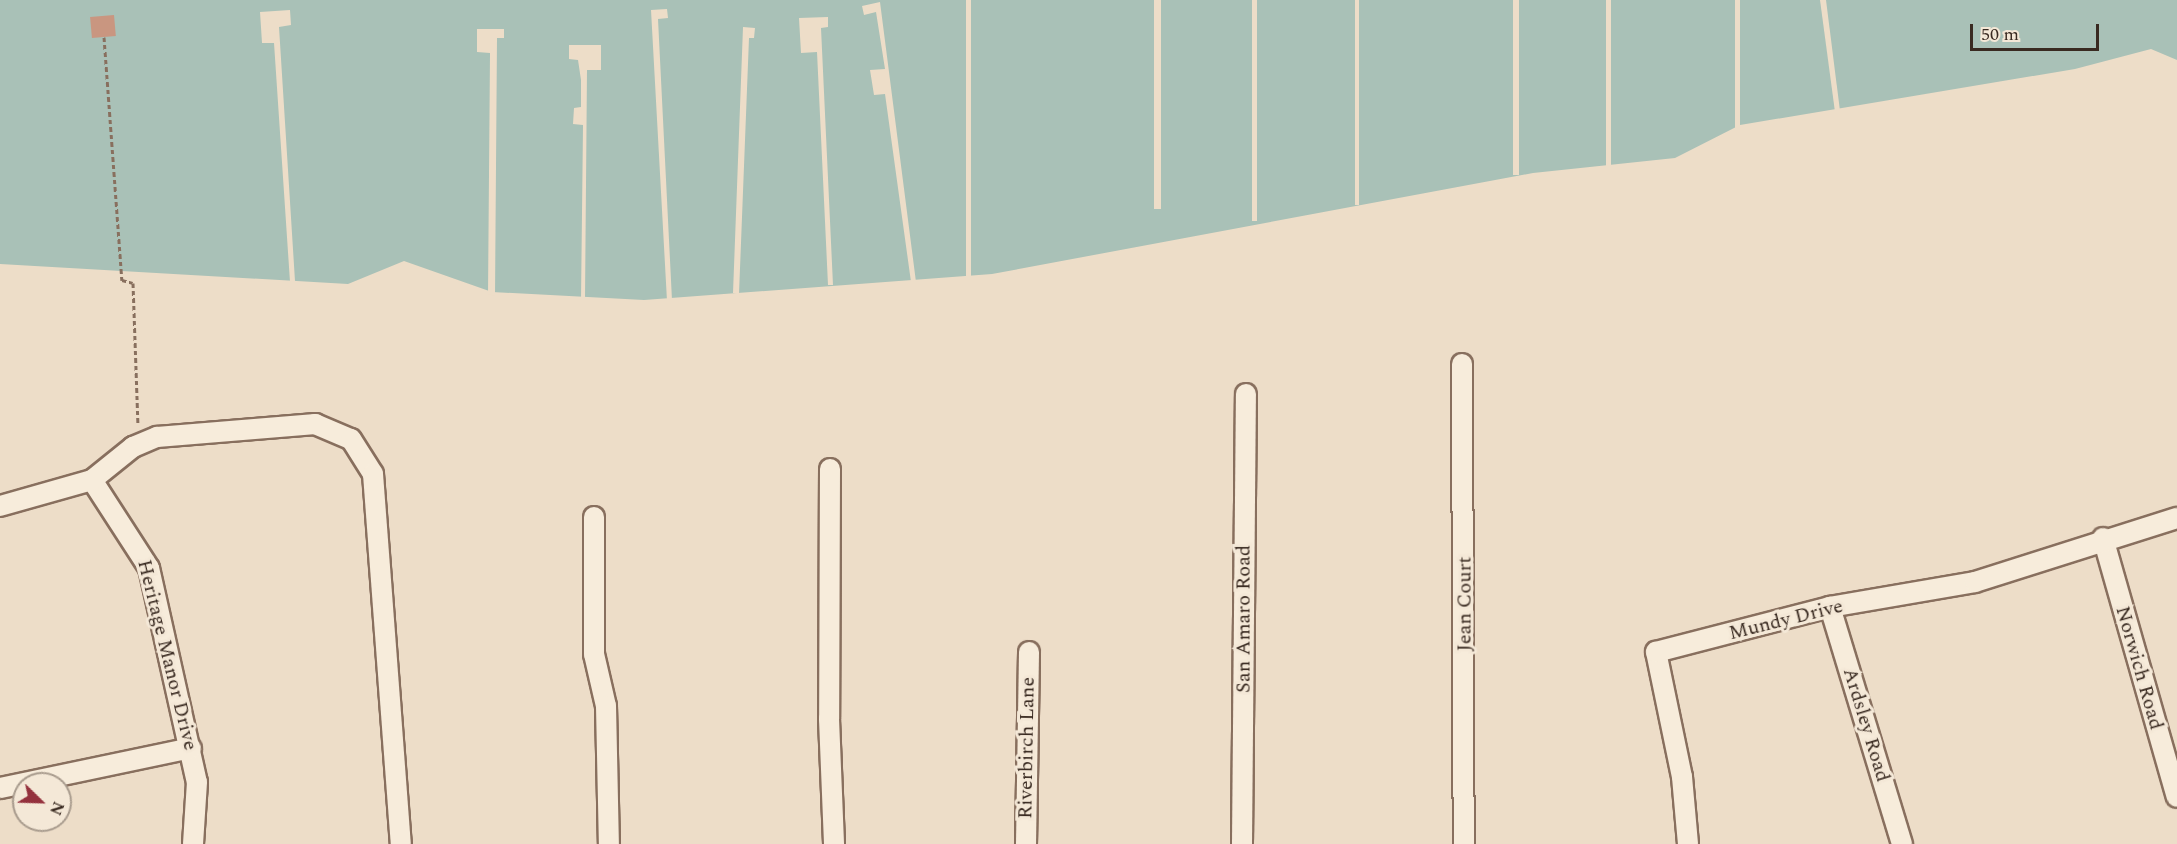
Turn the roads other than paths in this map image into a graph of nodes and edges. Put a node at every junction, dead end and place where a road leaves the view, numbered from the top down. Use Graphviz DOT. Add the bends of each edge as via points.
graph roads {
  1 [pos="1462,364"];
  2 [pos="1246,394"];
  3 [pos="830,469"];
  4 [pos="92,480"];
  5 [pos="0,506"];
  6 [pos="594,517"];
  7 [pos="2177,518"];
  8 [pos="2103,538"];
  9 [pos="1830,607"];
  10 [pos="1029,652"];
  11 [pos="191,748"];
  12 [pos="0,788"];
  13 [pos="2177,797"];
  14 [pos="193,844"];
  15 [pos="401,844"];
  16 [pos="609,844"];
  17 [pos="834,844"];
  18 [pos="1026,844"];
  19 [pos="1242,844"];
  20 [pos="1464,844"];
  21 [pos="1688,844"];
  22 [pos="1902,844"];
  1 -- 20 [label="street, Jean Court"];
  2 -- 19 [label="street, San Amaro Road"];
  3 -- 17 [label="street" via="829,719"];
  4 -- 5 [label="street"];
  4 -- 11 [label="street, Heritage Manor Drive" via="149,568"];
  4 -- 15 [label="street" via="145,440 168,436 315,424 335,429 364,454 373,474"];
  6 -- 16 [label="street" via="594,654 606,706"];
  7 -- 8 [label="street, Mundy Drive"];
  8 -- 9 [label="street, Mundy Drive" via="1975,582"];
  8 -- 13 [label="street, Norwich Road"];
  9 -- 21 [label="street, Mundy Drive" via="1656,652 1682,777"];
  9 -- 22 [label="street, Ardsley Road"];
  10 -- 18 [label="street, Riverbirch Lane"];
  11 -- 12 [label="street"];
  11 -- 14 [label="street, Heritage Manor Drive" via="197,782"];
}
